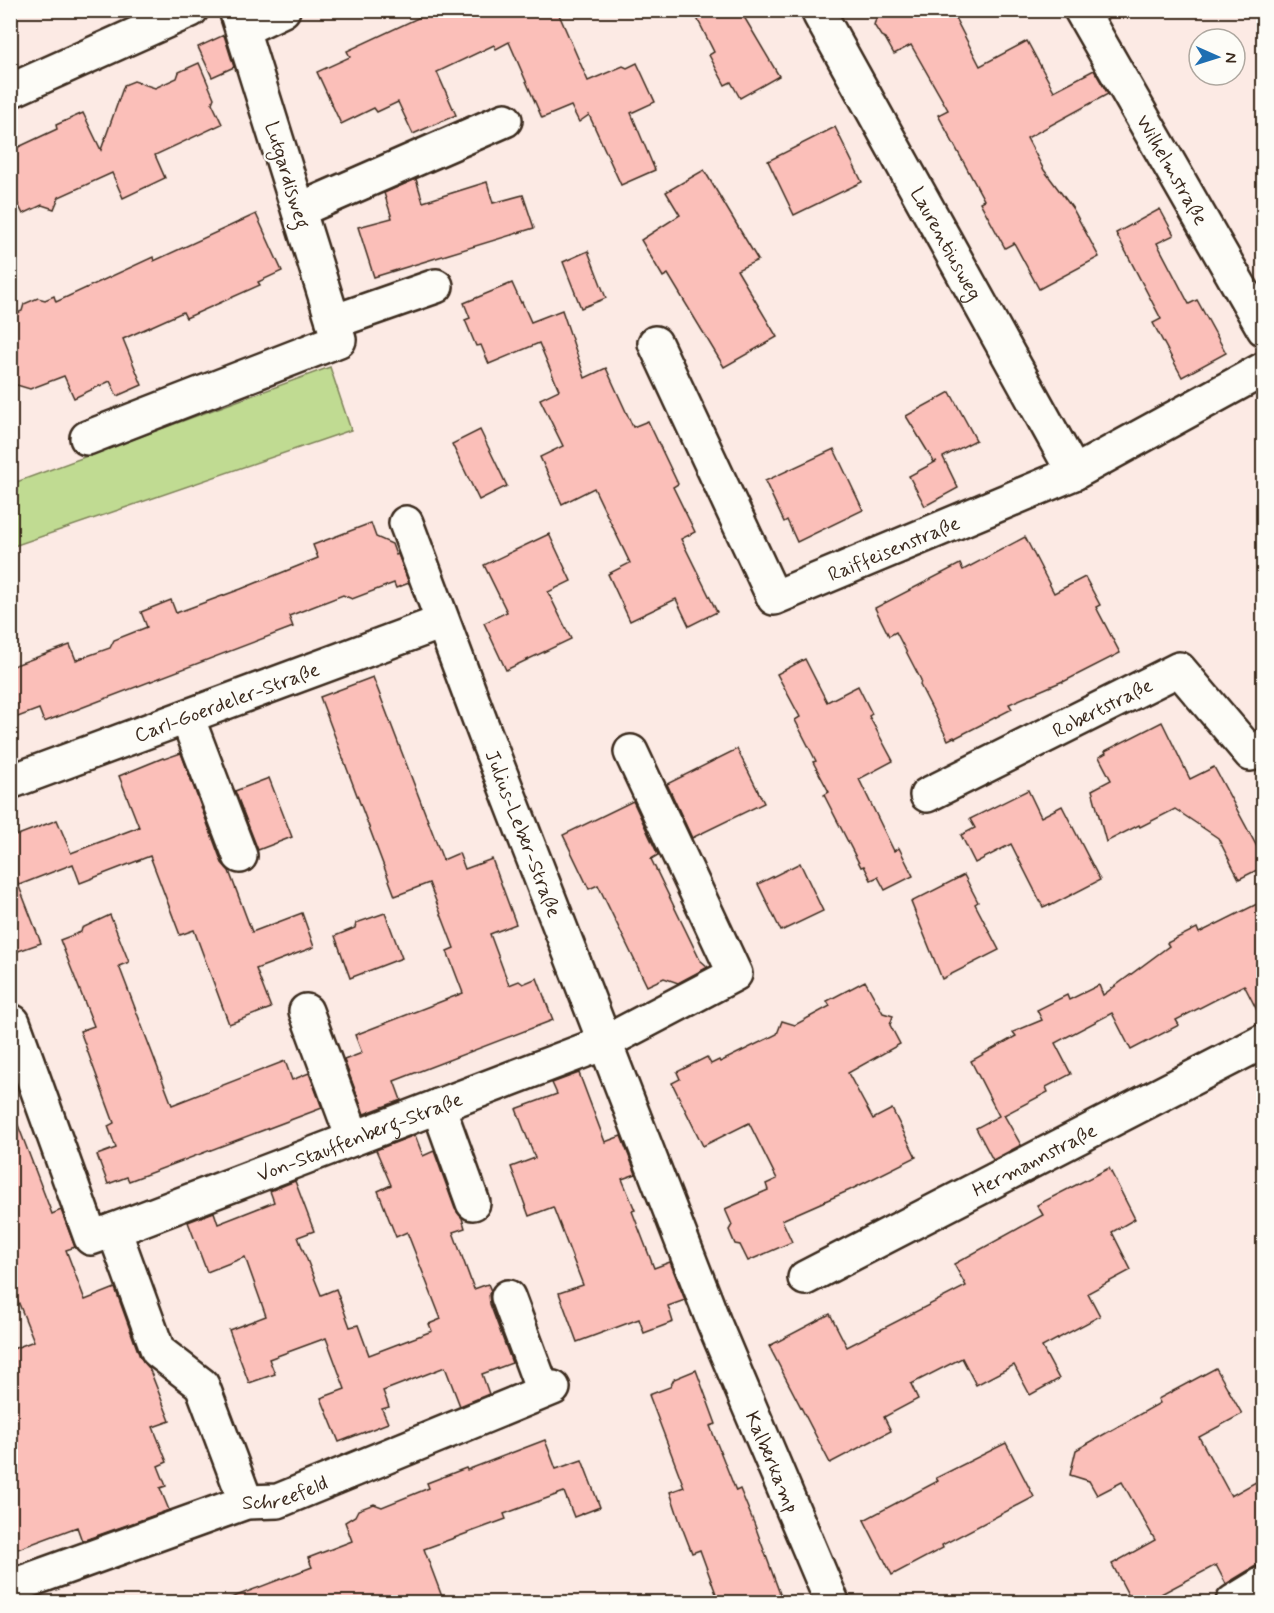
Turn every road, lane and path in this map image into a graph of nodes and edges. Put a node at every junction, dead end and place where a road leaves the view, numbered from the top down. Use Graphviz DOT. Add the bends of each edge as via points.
graph roads {
  1 [pos="190,10"];
  2 [pos="283,10"];
  3 [pos="1081,10"];
  4 [pos="820,15"];
  5 [pos="239,20"];
  6 [pos="10,91"];
  7 [pos="505,120"];
  8 [pos="299,210"];
  9 [pos="436,286"];
  10 [pos="1263,329"];
  11 [pos="336,331"];
  12 [pos="654,343"];
  13 [pos="1263,369"];
  14 [pos="87,438"];
  15 [pos="1074,473"];
  16 [pos="406,523"];
  17 [pos="442,622"];
  18 [pos="187,717"];
  19 [pos="631,752"];
  20 [pos="1259,759"];
  21 [pos="10,782"];
  22 [pos="927,795"];
  23 [pos="240,856"];
  24 [pos="306,1011"];
  25 [pos="13,1022"];
  26 [pos="1263,1041"];
  27 [pos="604,1043"];
  28 [pos="438,1106"];
  29 [pos="353,1138"];
  30 [pos="473,1203"];
  31 [pos="114,1230"];
  32 [pos="805,1278"];
  33 [pos="508,1297"];
  34 [pos="714,1323"];
  35 [pos="246,1502"];
  36 [pos="1263,1583"];
  37 [pos="10,1587"];
  38 [pos="832,1602"];
  39 [pos="1233,1602"];
  1 -- 6 [label="street"];
  2 -- 5 [label="street"];
  3 -- 10 [label="street, Wilhelmstraße"];
  4 -- 15 [label="street, Laurentiusweg"];
  5 -- 8 [label="street, Lutgardisweg"];
  7 -- 8 [label="street"];
  8 -- 11 [label="street, Lutgardisweg"];
  9 -- 11 [label="street"];
  11 -- 14 [label="street"];
  12 -- 15 [label="street, Raiffeisenstraße" via="774,598"];
  13 -- 15 [label="street, Raiffeisenstraße"];
  16 -- 17 [label="street, Julius-Leber-Straße"];
  17 -- 18 [label="street, Carl-Goerdeler-Straße"];
  17 -- 27 [label="street, Julius-Leber-Straße"];
  18 -- 21 [label="street, Carl-Goerdeler-Straße"];
  18 -- 23 [label="street"];
  19 -- 27 [label="street" via="735,974"];
  20 -- 22 [label="street, Robertstraße" via="1179,669"];
  24 -- 29 [label="street"];
  25 -- 31 [label="street, Von-Stauffenberg-Straße" via="91,1238"];
  26 -- 32 [label="street, Hermannstraße"];
  27 -- 28 [label="street, Von-Stauffenberg-Straße"];
  27 -- 34 [label="street, Julius-Leber-Straße"];
  28 -- 29 [label="street, Von-Stauffenberg-Straße"];
  28 -- 30 [label="street"];
  29 -- 31 [label="street, Von-Stauffenberg-Straße"];
  31 -- 35 [label="street" via="158,1351 202,1385"];
  33 -- 35 [label="street, Schreefeld" via="548,1390 278,1501"];
  34 -- 38 [label="street, Kalberkamp"];
  35 -- 37 [label="street, Schreefeld"];
  36 -- 39 [label="street"];
}
